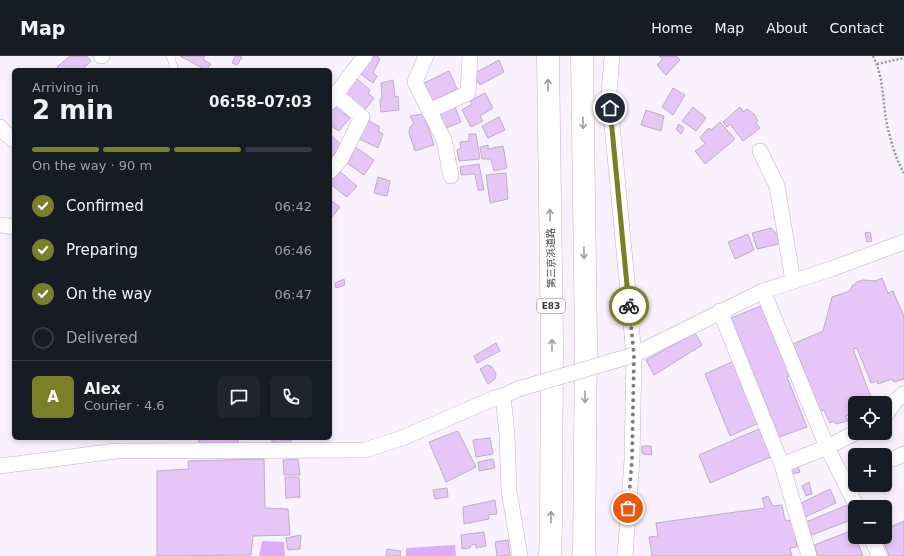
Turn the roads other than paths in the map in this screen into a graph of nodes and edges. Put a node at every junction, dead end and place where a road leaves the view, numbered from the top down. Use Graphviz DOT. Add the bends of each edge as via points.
graph roads {
  1 [pos="170,56"];
  2 [pos="365,56"];
  3 [pos="426,56"];
  4 [pos="470,56"];
  5 [pos="548,56"];
  6 [pos="582,56"];
  7 [pos="612,56"];
  8 [pos="173,68"];
  9 [pos="333,99"];
  10 [pos="428,111"];
  11 [pos="0,127"];
  12 [pos="12,138"];
  13 [pos="760,151"];
  14 [pos="332,169"];
  15 [pos="451,176"];
  16 [pos="0,225"];
  17 [pos="12,227"];
  18 [pos="904,242"];
  19 [pos="793,281"];
  20 [pos="763,291"];
  21 [pos="720,312"];
  22 [pos="634,355"];
  23 [pos="904,394"];
  24 [pos="503,396"];
  25 [pos="892,406"];
  26 [pos="848,436"];
  27 [pos="196,444"];
  28 [pos="827,447"];
  29 [pos="904,454"];
  30 [pos="892,459"];
  31 [pos="782,465"];
  32 [pos="0,466"];
  33 [pos="854,500"];
  34 [pos="874,544"];
  35 [pos="520,556"];
  36 [pos="550,556"];
  37 [pos="584,556"];
  38 [pos="624,556"];
  39 [pos="809,556"];
  40 [pos="879,556"];
  1 -- 8 [label="lane"];
  2 -- 9 [label="street"];
  3 -- 10 [label="street" via="415,82"];
  4 -- 10 [label="street" via="468,94"];
  36 -- 5 [label="highway, 第三京浜道路 / E83, one-way" via="552,344"];
  6 -- 37 [label="highway, one-way" via="586,343"];
  7 -- 22 [label="street" via="609,92"];
  9 -- 14 [label="street" via="362,117 341,159"];
  10 -- 15 [label="street" via="444,140"];
  11 -- 12 [label="street"];
  13 -- 19 [label="street" via="778,186"];
  16 -- 17 [label="street"];
  18 -- 19 [label="street"];
  19 -- 20 [label="street"];
  20 -- 21 [label="street"];
  20 -- 28 [label="street"];
  21 -- 22 [label="street"];
  21 -- 31 [label="street"];
  22 -- 24 [label="street, bridge"];
  22 -- 38 [label="street" via="632,460"];
  23 -- 25 [label="street"];
  24 -- 27 [label="street" via="402,438 365,450"];
  24 -- 35 [label="street" via="509,491"];
  26 -- 28 [label="street"];
  27 -- 32 [label="street"];
  28 -- 31 [label="street"];
  28 -- 33 [label="street"];
  29 -- 30 [label="street"];
  31 -- 39 [label="street"];
  34 -- 40 [label="street"];
}
